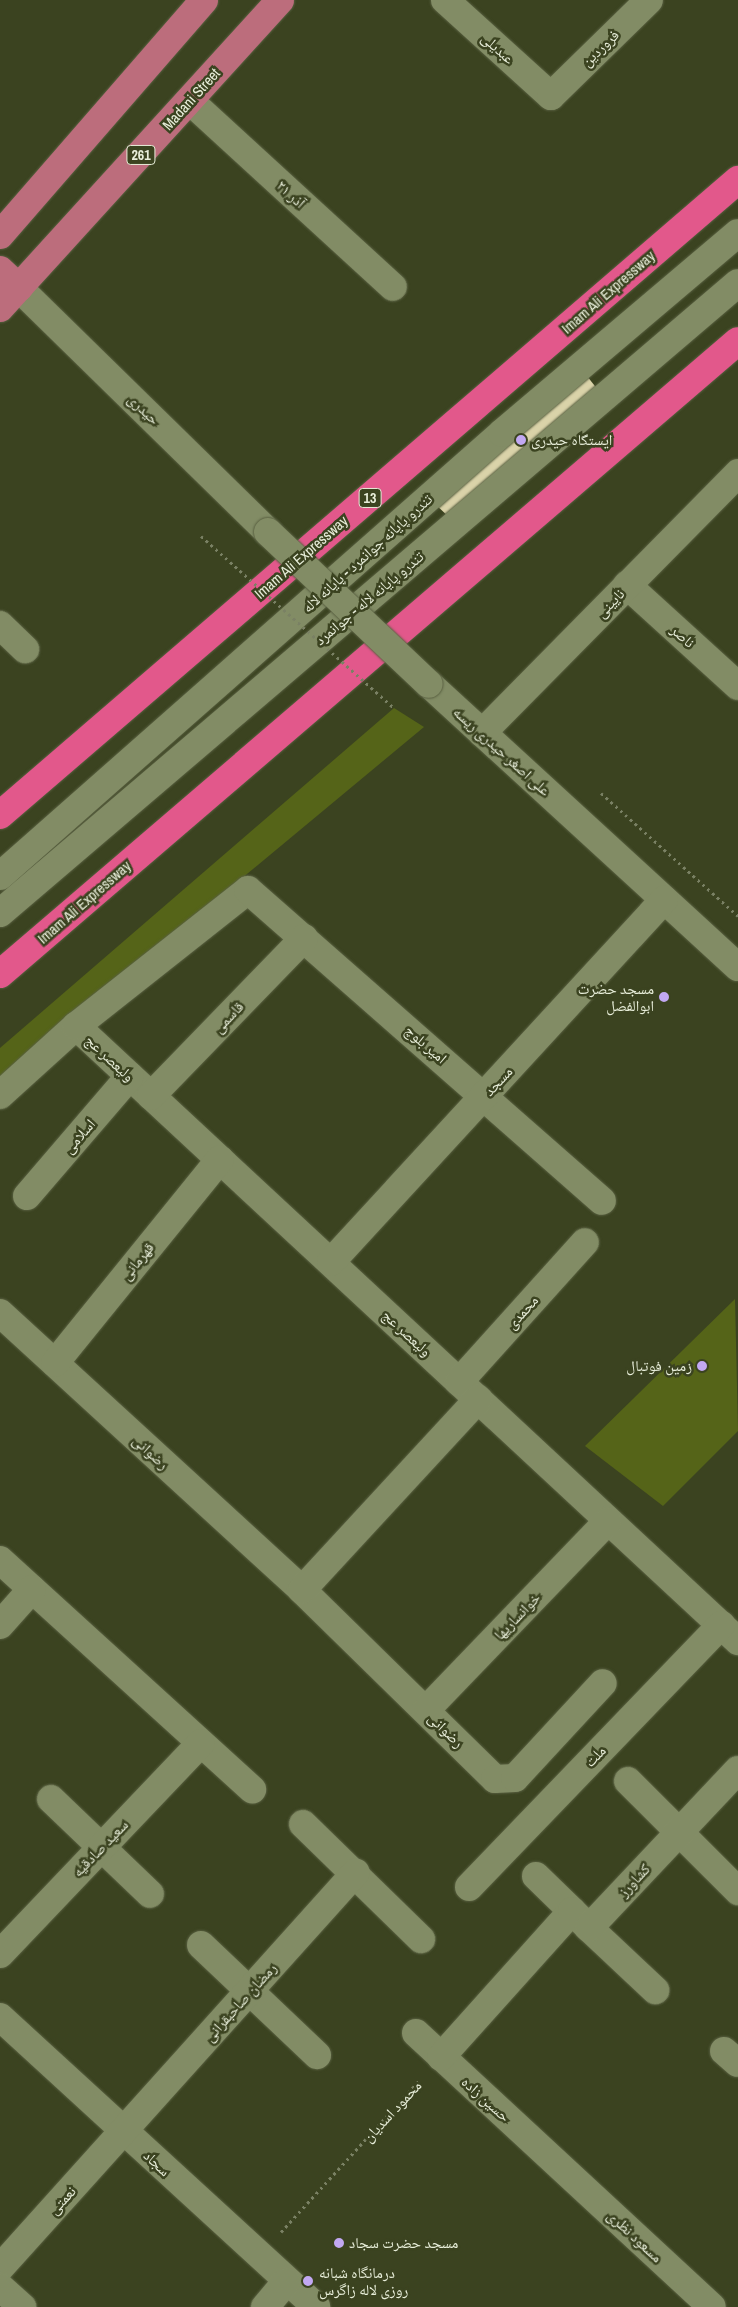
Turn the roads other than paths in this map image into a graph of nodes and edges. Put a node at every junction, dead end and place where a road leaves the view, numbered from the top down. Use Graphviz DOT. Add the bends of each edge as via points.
graph roads {
  1 [pos="204,0"];
  2 [pos="280,0"];
  3 [pos="445,0"];
  4 [pos="649,0"];
  5 [pos="550,96"];
  6 [pos="190,101"];
  7 [pos="738,180"];
  8 [pos="738,233"];
  9 [pos="0,235"];
  10 [pos="9,279"];
  11 [pos="738,283"];
  12 [pos="393,286"];
  13 [pos="0,308"];
  14 [pos="738,342"];
  15 [pos="734,485"];
  16 [pos="268,532"];
  17 [pos="627,585"];
  18 [pos="0,625"];
  19 [pos="25,649"];
  20 [pos="738,686"];
  21 [pos="482,733"];
  22 [pos="0,815"];
  23 [pos="0,876"];
  24 [pos="664,900"];
  25 [pos="0,913"];
  26 [pos="304,938"];
  27 [pos="738,967"];
  28 [pos="0,974"];
  29 [pos="76,1026"];
  30 [pos="130,1076"];
  31 [pos="0,1095"];
  32 [pos="485,1095"];
  33 [pos="151,1096"];
  34 [pos="220,1159"];
  35 [pos="27,1196"];
  36 [pos="602,1201"];
  37 [pos="585,1242"];
  38 [pos="330,1262"];
  39 [pos="0,1314"];
  40 [pos="55,1363"];
  41 [pos="469,1390"];
  42 [pos="608,1521"];
  43 [pos="0,1560"];
  44 [pos="32,1589"];
  45 [pos="302,1590"];
  46 [pos="0,1625"];
  47 [pos="729,1633"];
  48 [pos="603,1683"];
  49 [pos="426,1710"];
  50 [pos="201,1743"];
  51 [pos="738,1770"];
  52 [pos="628,1781"];
  53 [pos="252,1789"];
  54 [pos="51,1799"];
  55 [pos="303,1824"];
  56 [pos="679,1833"];
  57 [pos="101,1848"];
  58 [pos="356,1872"];
  59 [pos="536,1876"];
  60 [pos="469,1887"];
  61 [pos="738,1891"];
  62 [pos="150,1894"];
  63 [pos="580,1920"];
  64 [pos="421,1940"];
  65 [pos="201,1945"];
  66 [pos="0,1954"];
  67 [pos="655,1990"];
  68 [pos="250,1991"];
  69 [pos="0,2017"];
  70 [pos="416,2034"];
  71 [pos="317,2056"];
  72 [pos="441,2057"];
  73 [pos="125,2132"];
  74 [pos="557,2164"];
  75 [pos="0,2268"];
  76 [pos="286,2282"];
  77 [pos="0,2287"];
  78 [pos="22,2307"];
  79 [pos="265,2307"];
  80 [pos="316,2307"];
  81 [pos="712,2307"];
  1 -- 9 [label="main road"];
  2 -- 6 [label="main road, Madani Street / 261"];
  3 -- 5 [label="street, عبدیلی"];
  4 -- 5 [label="street, فروردین"];
  6 -- 10 [label="main road, Madani Street / 261"];
  6 -- 12 [label="street, آذر ۲۱"];
  7 -- 22 [label="highway, Imam Ali Expressway / 13"];
  8 -- 23 [label="street, تندرو پایانه جوانمرد - پایانه لاله" via="502,433"];
  10 -- 13 [label="main road, Madani Street / 261"];
  10 -- 16 [label="street, حیدری"];
  11 -- 25 [label="street, تندرو پایانه لاله - جوانمرد"];
  14 -- 28 [label="highway, Imam Ali Expressway"];
  15 -- 17 [label="street, نایینی"];
  16 -- 21 [label="street, علی اصغر حیدری ریسه, bridge"];
  17 -- 20 [label="street, ناصر"];
  17 -- 21 [label="street, نایینی"];
  18 -- 19 [label="street"];
  21 -- 24 [label="street, علی اصغر حیدری ریسه"];
  24 -- 27 [label="street, علی اصغر حیدری ریسه"];
  24 -- 32 [label="street, مسجد"];
  26 -- 29 [label="street, امیر بلوچ" via="248,890"];
  26 -- 32 [label="street, امیر بلوچ"];
  26 -- 33 [label="street, قاسمی"];
  29 -- 30 [label="street, ولیعصر عج"];
  29 -- 31 [label="street"];
  30 -- 33 [label="street, ولیعصر عج"];
  30 -- 35 [label="street, اسلامی"];
  32 -- 36 [label="street, امیر بلوچ"];
  32 -- 38 [label="street, مسجد"];
  33 -- 34 [label="street, ولیعصر عج"];
  34 -- 38 [label="street, ولیعصر عج"];
  34 -- 40 [label="street, قهرمانی"];
  37 -- 41 [label="street, محمدی"];
  38 -- 41 [label="street, ولیعصر عج"];
  39 -- 40 [label="street, رضوانی"];
  40 -- 45 [label="street, رضوانی"];
  41 -- 42 [label="street, ولیعصر عج"];
  41 -- 45 [label="street"];
  42 -- 47 [label="street, ولیعصر عج"];
  42 -- 49 [label="street, خوانساریها"];
  43 -- 44 [label="street"];
  44 -- 46 [label="street"];
  44 -- 50 [label="street"];
  45 -- 49 [label="street, رضوانی"];
  47 -- 60 [label="street, ملت"];
  48 -- 49 [label="street, رضوانی" via="515,1778 506,1782 495,1779"];
  50 -- 53 [label="street"];
  50 -- 57 [label="street, سعید صادقیه"];
  51 -- 56 [label="street, کشاورز"];
  52 -- 56 [label="street"];
  54 -- 57 [label="street"];
  55 -- 58 [label="street"];
  56 -- 61 [label="street"];
  56 -- 63 [label="street, کشاورز"];
  57 -- 62 [label="street"];
  57 -- 66 [label="street, سعید صادقیه"];
  58 -- 64 [label="street"];
  58 -- 68 [label="street, رمضان صاحبقرانی"];
  59 -- 63 [label="street"];
  63 -- 67 [label="street"];
  63 -- 72 [label="street, کشاورز" via="525,1964"];
  65 -- 68 [label="street"];
  68 -- 71 [label="street"];
  68 -- 73 [label="street, رمضان صاحبقرانی"];
  69 -- 73 [label="street, سجاد"];
  70 -- 72 [label="street, حسین زاده"];
  72 -- 74 [label="street, حسین زاده"];
  73 -- 75 [label="street, نعمتی"];
  73 -- 76 [label="street, سجاد"];
  74 -- 81 [label="street, مسعود نظری"];
  76 -- 79 [label="street"];
  76 -- 80 [label="street, سجاد"];
  77 -- 78 [label="street"];
}
